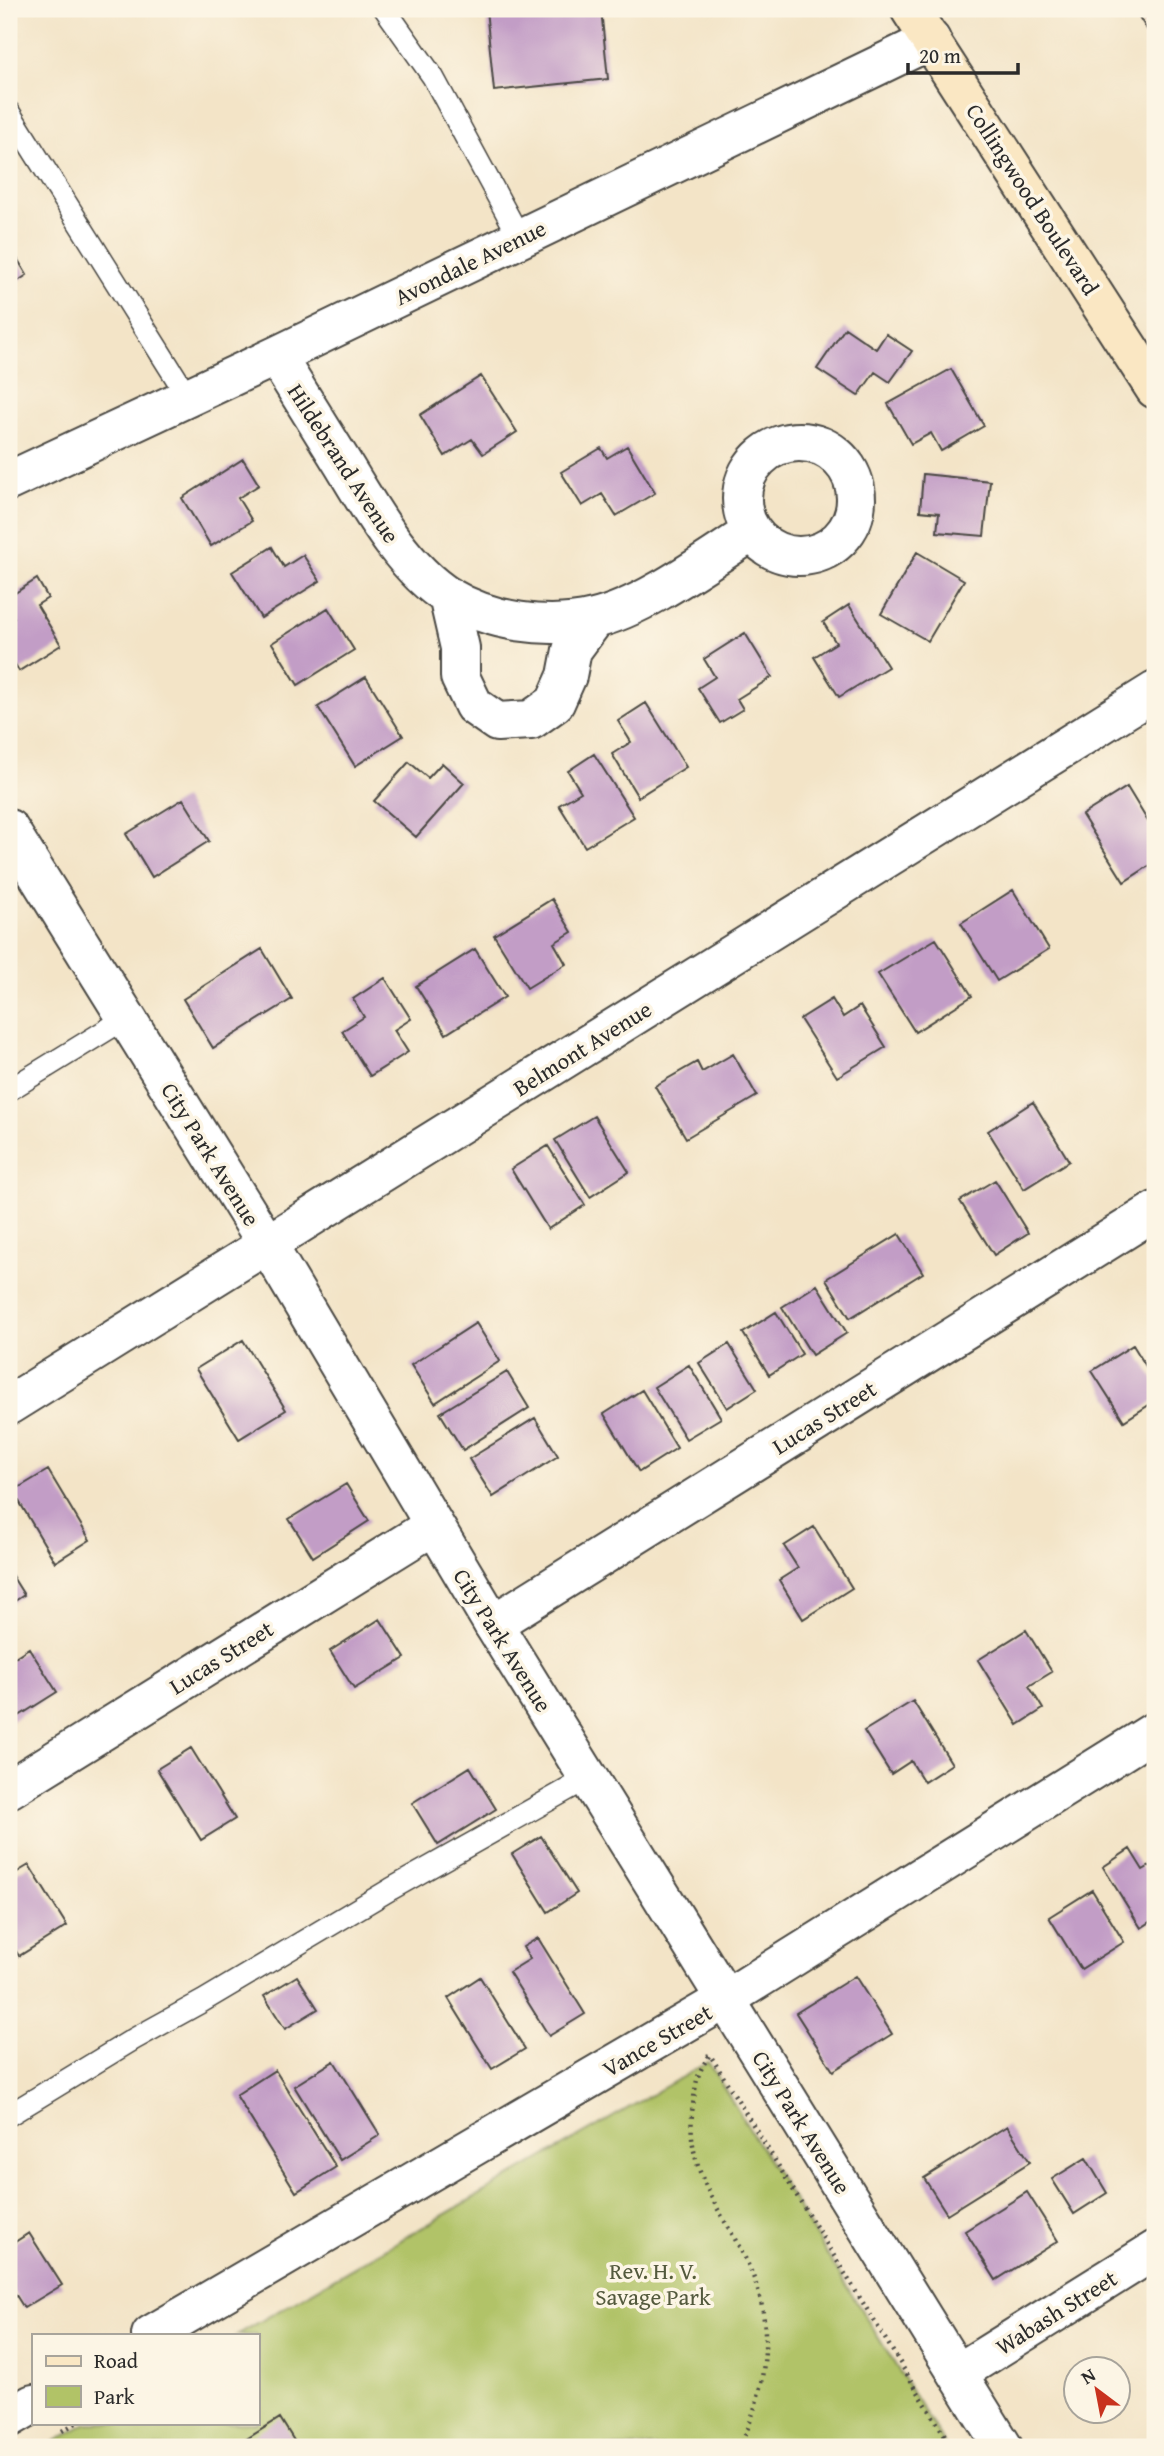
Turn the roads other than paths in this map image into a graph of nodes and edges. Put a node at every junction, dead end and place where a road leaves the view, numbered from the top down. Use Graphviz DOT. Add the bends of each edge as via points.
graph roads {
  1 [pos="385,9"];
  2 [pos="910,9"];
  3 [pos="931,40"];
  4 [pos="9,112"];
  5 [pos="520,238"];
  6 [pos="276,356"];
  7 [pos="1155,389"];
  8 [pos="188,397"];
  9 [pos="9,481"];
  10 [pos="752,532"];
  11 [pos="448,596"];
  12 [pos="595,619"];
  13 [pos="1155,691"];
  14 [pos="9,829"];
  15 [pos="126,1018"];
  16 [pos="9,1090"];
  17 [pos="1155,1211"];
  18 [pos="267,1244"];
  19 [pos="9,1405"];
  20 [pos="433,1526"];
  21 [pos="493,1623"];
  22 [pos="1155,1731"];
  23 [pos="589,1778"];
  24 [pos="9,1789"];
  25 [pos="726,1999"];
  26 [pos="9,2115"];
  27 [pos="1155,2250"];
  28 [pos="152,2334"];
  29 [pos="958,2373"];
  30 [pos="32,2405"];
  31 [pos="9,2418"];
  32 [pos="1003,2447"];
  1 -- 5 [label="lane" via="433,77"];
  2 -- 3 [label="main road, Collingwood Boulevard"];
  3 -- 5 [label="street, Avondale Avenue"];
  3 -- 7 [label="main road, Collingwood Boulevard"];
  4 -- 8 [label="lane"];
  5 -- 6 [label="street, Avondale Avenue"];
  6 -- 8 [label="street, Avondale Avenue"];
  6 -- 11 [label="street, Hildebrand Avenue" via="379,522 400,550"];
  8 -- 9 [label="street, Avondale Avenue"];
  10 -- 12 [label="street, Hildebrand Avenue" via="667,586"];
  11 -- 12 [label="street, Hildebrand Avenue" via="479,611 515,620 555,624"];
  11 -- 12 [label="street" via="460,648 460,677 474,706 497,722 531,720 555,703 572,650"];
  13 -- 18 [label="street, Belmont Avenue"];
  14 -- 15 [label="street, City Park Avenue"];
  15 -- 16 [label="lane"];
  15 -- 18 [label="street, City Park Avenue"];
  17 -- 21 [label="street, Lucas Street"];
  18 -- 19 [label="street, Belmont Avenue"];
  18 -- 20 [label="street, City Park Avenue"];
  20 -- 21 [label="street, City Park Avenue"];
  20 -- 24 [label="street, Lucas Street"];
  21 -- 23 [label="street, City Park Avenue"];
  22 -- 25 [label="street, Vance Street"];
  23 -- 25 [label="street, City Park Avenue"];
  23 -- 26 [label="lane"];
  25 -- 28 [label="street, Vance Street"];
  25 -- 29 [label="street, City Park Avenue"];
  27 -- 29 [label="street, Wabash Street"];
  29 -- 32 [label="street, City Park Avenue"];
  30 -- 31 [label="street"];
}
